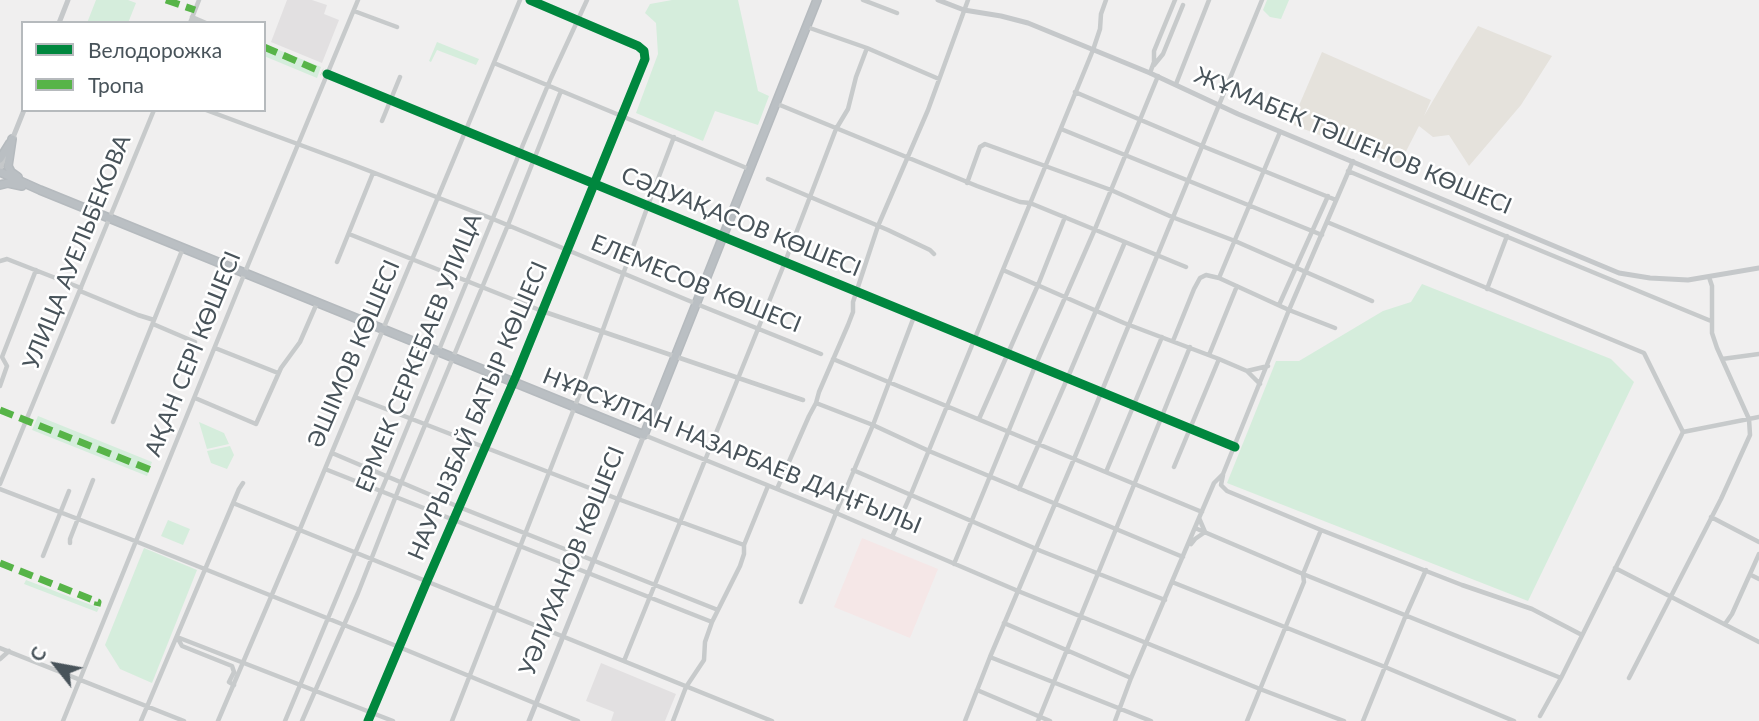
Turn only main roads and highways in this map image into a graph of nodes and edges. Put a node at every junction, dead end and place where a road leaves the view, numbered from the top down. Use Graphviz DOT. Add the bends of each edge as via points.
graph roads {
  1 [pos="68,0"];
  2 [pos="816,0"];
  3 [pos="939,0"];
  4 [pos="60,21"];
  5 [pos="23,112"];
  6 [pos="764,130"];
  7 [pos="12,139"];
  8 [pos="0,159"];
  9 [pos="1,171"];
  10 [pos="0,185"];
  11 [pos="40,190"];
  12 [pos="1759,268"];
  13 [pos="644,435"];
  14 [pos="529,721"];
  1 -- 4 [label="main road"];
  2 -- 6 [label="highway, УӘЛИХАНОВ КӨШЕСІ"];
  2 -- 6 [label="highway"];
  3 -- 12 [label="main road, ЖҰМАБЕК ТӘШЕНОВ КӨШЕСІ" via="1028,23 1619,273 1688,280"];
  5 -- 7 [label="main road"];
  6 -- 13 [label="highway, УӘЛИХАНОВ КӨШЕСІ"];
  7 -- 8 [label="highway"];
  7 -- 9 [label="main road"];
  7 -- 11 [label="highway" via="9,168"];
  9 -- 11 [label="highway, НҰРСҰЛТАН НАЗАРБАЕВ ДАҢҒЫЛЫ"];
  10 -- 11 [label="highway"];
  11 -- 13 [label="highway, НҰРСҰЛТАН НАЗАРБАЕВ ДАҢҒЫЛЫ"];
  13 -- 14 [label="main road, УӘЛИХАНОВ КӨШЕСІ"];
}
